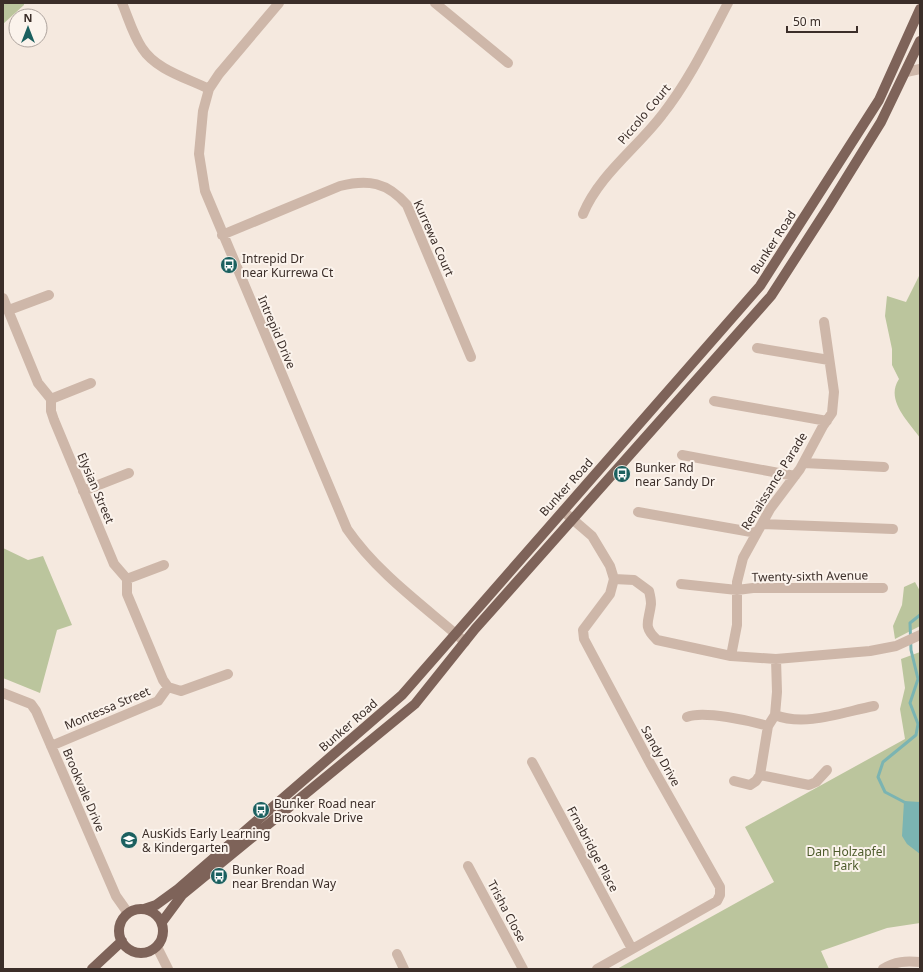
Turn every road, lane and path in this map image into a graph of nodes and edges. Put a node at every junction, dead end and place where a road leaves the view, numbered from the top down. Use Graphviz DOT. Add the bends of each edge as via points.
graph roads {
  1 [pos="122,3"];
  2 [pos="279,3"];
  3 [pos="435,3"];
  4 [pos="728,3"];
  5 [pos="920,9"];
  6 [pos="920,41"];
  7 [pos="508,63"];
  8 [pos="920,69"];
  9 [pos="906,72"];
  10 [pos="209,89"];
  11 [pos="583,214"];
  12 [pos="222,235"];
  13 [pos="760,286"];
  14 [pos="49,295"];
  15 [pos="771,296"];
  16 [pos="3,298"];
  17 [pos="9,310"];
  18 [pos="824,322"];
  19 [pos="757,348"];
  20 [pos="471,357"];
  21 [pos="830,360"];
  22 [pos="91,383"];
  23 [pos="51,399"];
  24 [pos="714,401"];
  25 [pos="827,421"];
  26 [pos="682,456"];
  27 [pos="804,463"];
  28 [pos="884,467"];
  29 [pos="129,473"];
  30 [pos="795,476"];
  31 [pos="84,491"];
  32 [pos="562,511"];
  33 [pos="638,512"];
  34 [pos="573,519"];
  35 [pos="762,524"];
  36 [pos="893,529"];
  37 [pos="757,533"];
  38 [pos="164,565"];
  39 [pos="128,579"];
  40 [pos="614,579"];
  41 [pos="682,584"];
  42 [pos="883,588"];
  43 [pos="737,590"];
  44 [pos="456,634"];
  45 [pos="920,635"];
  46 [pos="465,642"];
  47 [pos="731,656"];
  48 [pos="776,659"];
  49 [pos="228,674"];
  50 [pos="168,687"];
  51 [pos="3,692"];
  52 [pos="874,706"];
  53 [pos="775,715"];
  54 [pos="687,717"];
  55 [pos="768,726"];
  56 [pos="51,746"];
  57 [pos="532,762"];
  58 [pos="827,770"];
  59 [pos="760,775"];
  60 [pos="734,781"];
  61 [pos="468,866"];
  62 [pos="144,909"];
  63 [pos="128,913"];
  64 [pos="162,922"];
  65 [pos="122,941"];
  66 [pos="157,946"];
  67 [pos="632,948"];
  68 [pos="396,954"];
  69 [pos="920,962"];
  70 [pos="92,969"];
  71 [pos="168,969"];
  72 [pos="404,969"];
  73 [pos="523,969"];
  74 [pos="597,969"];
  75 [pos="883,969"];
  1 -- 10 [label="street" via="141,47 149,57 160,66"];
  2 -- 10 [label="street, Intrepid Drive" via="218,74"];
  3 -- 7 [label="street"];
  4 -- 11 [label="street, Piccolo Court" via="683,88 662,116 597,189"];
  5 -- 13 [label="main road, Bunker Road" via="879,100"];
  6 -- 9 [label="main road"];
  8 -- 9 [label="street"];
  9 -- 15 [label="main road" via="881,122"];
  10 -- 12 [label="street, Intrepid Drive" via="202,119 199,154 205,191"];
  12 -- 20 [label="street, Kurrewa Court" via="340,186 369,182 385,186 398,195 406,205"];
  12 -- 44 [label="street, Intrepid Drive" via="347,529 361,550 376,565"];
  13 -- 15 [label="main road"];
  13 -- 32 [label="main road, Bunker Road"];
  14 -- 17 [label="street"];
  15 -- 34 [label="main road"];
  16 -- 17 [label="street"];
  17 -- 23 [label="street" via="38,383"];
  18 -- 21 [label="street, Renaissance Parade"];
  19 -- 21 [label="street"];
  21 -- 25 [label="street, Renaissance Parade" via="834,392 832,413"];
  22 -- 23 [label="street"];
  23 -- 31 [label="street, Elysian Street" via="54,420"];
  24 -- 25 [label="street"];
  25 -- 27 [label="street, Renaissance Parade"];
  26 -- 30 [label="street"];
  27 -- 28 [label="street"];
  27 -- 30 [label="street, Renaissance Parade"];
  29 -- 31 [label="street"];
  30 -- 35 [label="street, Renaissance Parade"];
  31 -- 39 [label="street, Elysian Street" via="114,564"];
  32 -- 34 [label="street"];
  32 -- 44 [label="main road, Bunker Road"];
  33 -- 37 [label="street"];
  34 -- 40 [label="street" via="592,536 610,566"];
  34 -- 46 [label="main road"];
  35 -- 36 [label="street"];
  35 -- 37 [label="street, Renaissance Parade"];
  37 -- 43 [label="street, Renaissance Parade" via="743,558"];
  38 -- 39 [label="street"];
  39 -- 50 [label="street" via="127,594"];
  40 -- 47 [label="street" via="634,580 649,591 651,604 647,622 650,633 657,640"];
  40 -- 67 [label="street, Sandy Drive" via="610,594 583,630 584,639 650,764 720,887 717,901"];
  41 -- 43 [label="street, Twenty-sixth Avenue"];
  42 -- 43 [label="street, Twenty-sixth Avenue"];
  43 -- 47 [label="street, Renaissance Parade" via="737,625"];
  44 -- 46 [label="street, Intrepid Drive"];
  44 -- 62 [label="main road, Bunker Road" via="402,695 178,889 156,905"];
  45 -- 48 [label="street" via="896,646"];
  46 -- 64 [label="main road" via="415,704 182,895"];
  47 -- 48 [label="street"];
  48 -- 53 [label="street"];
  49 -- 50 [label="street" via="181,691"];
  50 -- 56 [label="street, Montessa Street" via="158,701"];
  51 -- 56 [label="street, Brookvale Drive" via="31,704"];
  52 -- 53 [label="street" via="806,720"];
  53 -- 55 [label="street"];
  54 -- 55 [label="street" via="705,714"];
  55 -- 59 [label="street"];
  56 -- 63 [label="street, Brookvale Drive" via="116,896"];
  57 -- 67 [label="street, Frnabridge Place"];
  58 -- 59 [label="street" via="816,782 809,785"];
  59 -- 60 [label="street" via="750,785"];
  61 -- 73 [label="street, Trisha Close"];
  62 -- 63 [label="main road"];
  62 -- 64 [label="main road" via="151,911"];
  63 -- 65 [label="main road" via="119,929"];
  64 -- 66 [label="main road" via="163,935"];
  65 -- 66 [label="main road" via="126,947 138,953 145,953"];
  65 -- 70 [label="main road"];
  66 -- 71 [label="street"];
  67 -- 74 [label="street, Sandy Drive"];
  68 -- 72 [label="street"];
  69 -- 75 [label="street" via="905,961 890,964"];
}
